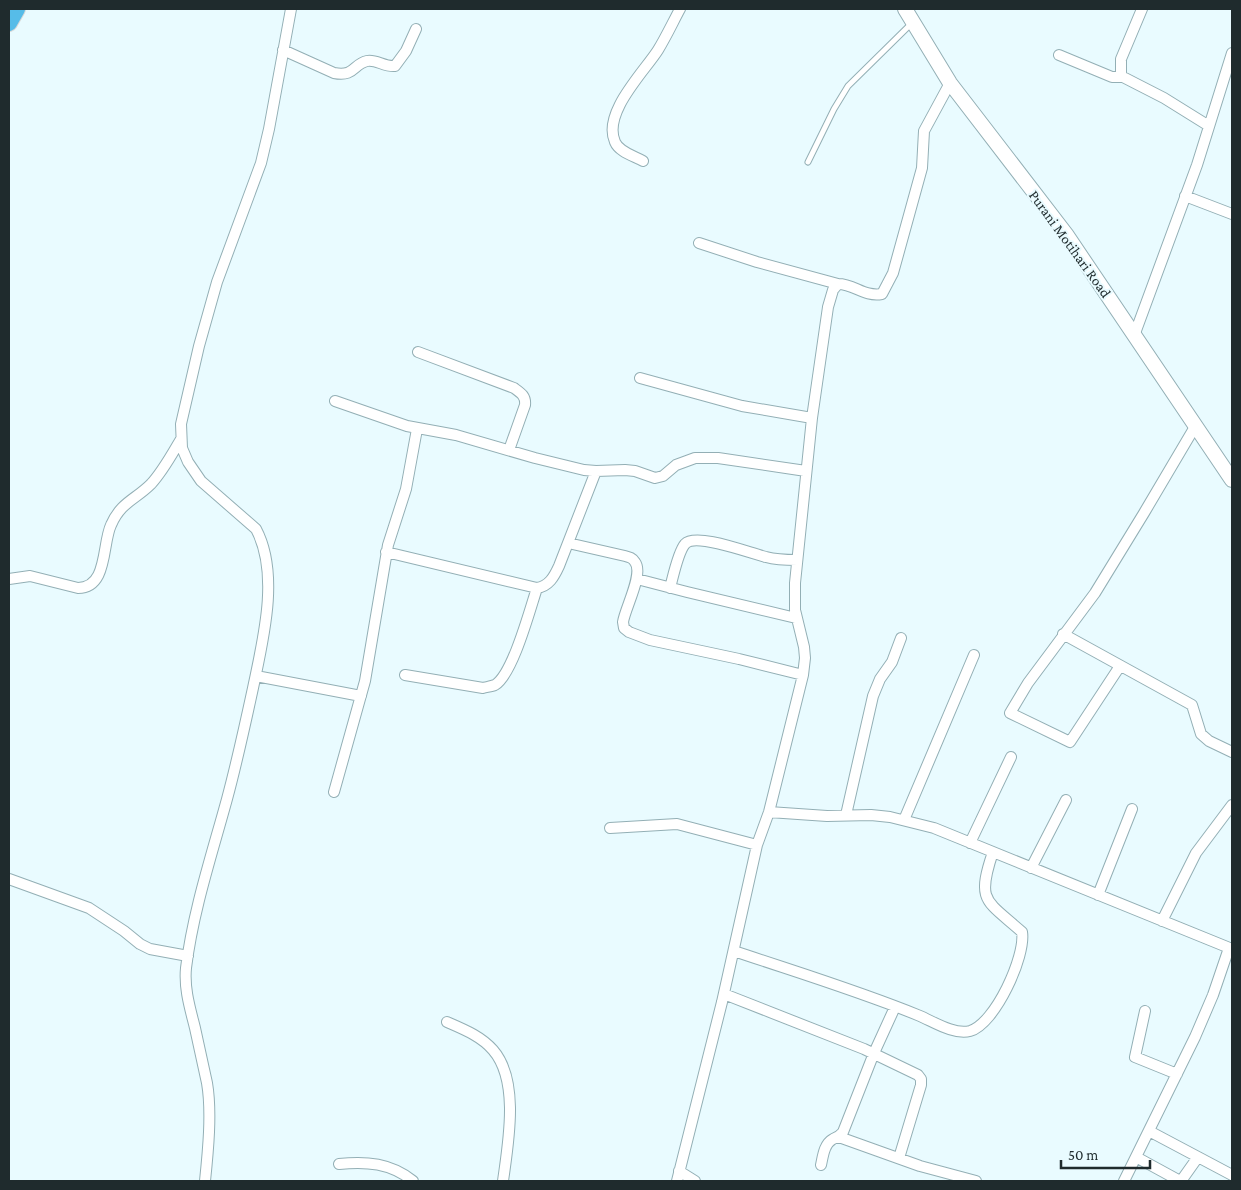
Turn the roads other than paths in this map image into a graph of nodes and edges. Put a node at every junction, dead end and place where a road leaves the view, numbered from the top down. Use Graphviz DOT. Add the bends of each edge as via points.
graph roads {
  1 [pos="16,9"];
  2 [pos="291,9"];
  3 [pos="680,9"];
  4 [pos="905,9"];
  5 [pos="1142,9"];
  6 [pos="913,22"];
  7 [pos="9,23"];
  8 [pos="416,29"];
  9 [pos="283,50"];
  10 [pos="1232,53"];
  11 [pos="1059,55"];
  12 [pos="1123,77"];
  13 [pos="950,83"];
  14 [pos="1209,126"];
  15 [pos="644,161"];
  16 [pos="808,162"];
  17 [pos="1185,196"];
  18 [pos="1232,214"];
  19 [pos="699,243"];
  20 [pos="838,284"];
  21 [pos="1134,336"];
  22 [pos="418,352"];
  23 [pos="640,378"];
  24 [pos="335,401"];
  25 [pos="812,418"];
  26 [pos="1196,425"];
  27 [pos="417,429"];
  28 [pos="181,439"];
  29 [pos="509,450"];
  30 [pos="596,471"];
  31 [pos="806,471"];
  32 [pos="1232,480"];
  33 [pos="568,542"];
  34 [pos="386,552"];
  35 [pos="797,560"];
  36 [pos="9,579"];
  37 [pos="637,579"];
  38 [pos="537,588"];
  39 [pos="670,588"];
  40 [pos="796,618"];
  41 [pos="1063,634"];
  42 [pos="901,638"];
  43 [pos="974,655"];
  44 [pos="1120,666"];
  45 [pos="406,675"];
  46 [pos="803,675"];
  47 [pos="256,676"];
  48 [pos="361,696"];
  49 [pos="1232,752"];
  50 [pos="1012,757"];
  51 [pos="334,792"];
  52 [pos="1066,800"];
  53 [pos="1232,806"];
  54 [pos="1132,810"];
  55 [pos="769,812"];
  56 [pos="846,815"];
  57 [pos="904,820"];
  58 [pos="610,828"];
  59 [pos="970,843"];
  60 [pos="757,845"];
  61 [pos="993,852"];
  62 [pos="1031,868"];
  63 [pos="9,879"];
  64 [pos="1098,895"];
  65 [pos="1162,921"];
  66 [pos="1231,948"];
  67 [pos="734,951"];
  68 [pos="188,956"];
  69 [pos="724,994"];
  70 [pos="895,1006"];
  71 [pos="1145,1011"];
  72 [pos="447,1022"];
  73 [pos="874,1053"];
  74 [pos="1177,1074"];
  75 [pos="1149,1131"];
  76 [pos="839,1137"];
  77 [pos="1136,1157"];
  78 [pos="1198,1157"];
  79 [pos="899,1158"];
  80 [pos="339,1164"];
  81 [pos="821,1165"];
  82 [pos="1232,1175"];
  83 [pos="678,1176"];
  84 [pos="205,1181"];
  85 [pos="413,1181"];
  86 [pos="503,1181"];
  87 [pos="695,1181"];
  88 [pos="976,1181"];
  89 [pos="1124,1181"];
  90 [pos="1181,1181"];
  1 -- 7 [label="highway"];
  2 -- 9 [label="street"];
  3 -- 15 [label="street" via="616,113 614,142"];
  4 -- 6 [label="main road, Purani Motihari Road"];
  5 -- 12 [label="street" via="1121,59"];
  6 -- 13 [label="main road, Purani Motihari Road"];
  6 -- 16 [label="lane" via="848,86"];
  8 -- 9 [label="street" via="395,66 388,67 370,60 348,73 334,73"];
  9 -- 28 [label="street" via="261,163 214,290 186,398"];
  10 -- 14 [label="street"];
  11 -- 12 [label="street" via="1112,77"];
  12 -- 14 [label="street"];
  13 -- 20 [label="street" via="924,131 922,168 887,287 882,294 873,295 847,284"];
  13 -- 21 [label="main road, Purani Motihari Road" via="1066,234"];
  14 -- 17 [label="street"];
  17 -- 18 [label="street"];
  17 -- 21 [label="street"];
  19 -- 20 [label="street"];
  20 -- 25 [label="street" via="832,290 828,307"];
  21 -- 26 [label="main road, Purani Motihari Road"];
  22 -- 29 [label="street" via="522,393 525,405"];
  23 -- 25 [label="street" via="742,406"];
  24 -- 27 [label="street"];
  25 -- 31 [label="street"];
  26 -- 32 [label="main road, Purani Motihari Road"];
  26 -- 41 [label="street" via="1095,593"];
  27 -- 29 [label="street" via="456,435"];
  27 -- 34 [label="street" via="406,488"];
  28 -- 36 [label="street" via="150,484 120,509 110,526 97,578 90,584 78,588 30,576"];
  28 -- 47 [label="street" via="188,462 201,481 246,518 262,539 268,569 267,597"];
  29 -- 30 [label="street"];
  30 -- 31 [label="street" via="635,471 655,478 694,458"];
  30 -- 33 [label="street"];
  31 -- 35 [label="street"];
  33 -- 37 [label="street" via="632,558 637,563"];
  33 -- 38 [label="street" via="554,576 544,587"];
  34 -- 38 [label="street"];
  34 -- 48 [label="street"];
  35 -- 39 [label="street" via="780,560 716,543 687,542"];
  35 -- 40 [label="street"];
  37 -- 39 [label="street"];
  37 -- 46 [label="street" via="623,622 629,632 650,640"];
  38 -- 45 [label="street" via="508,668 494,685 483,688"];
  39 -- 40 [label="street"];
  40 -- 46 [label="street" via="806,658"];
  41 -- 44 [label="street"];
  41 -- 44 [label="street" via="1010,713 1070,742"];
  42 -- 56 [label="street" via="873,696"];
  43 -- 57 [label="street"];
  44 -- 49 [label="street" via="1192,705 1200,734"];
  46 -- 55 [label="street"];
  47 -- 48 [label="street"];
  47 -- 68 [label="street"];
  48 -- 51 [label="street"];
  50 -- 59 [label="street"];
  52 -- 62 [label="street"];
  53 -- 65 [label="street" via="1196,853"];
  54 -- 64 [label="street"];
  55 -- 56 [label="street"];
  55 -- 60 [label="street"];
  56 -- 57 [label="street"];
  57 -- 59 [label="street"];
  58 -- 60 [label="street" via="677,824"];
  59 -- 61 [label="street"];
  60 -- 67 [label="street"];
  61 -- 62 [label="street"];
  61 -- 70 [label="street" via="984,877 986,897 1022,932 1023,940 1012,979 1003,994 979,1027 969,1031 950,1029"];
  62 -- 64 [label="street"];
  63 -- 68 [label="street" via="88,908 140,944"];
  64 -- 65 [label="street"];
  65 -- 66 [label="street"];
  66 -- 74 [label="street"];
  67 -- 69 [label="street"];
  67 -- 70 [label="street"];
  68 -- 84 [label="street" via="186,993 207,1086"];
  69 -- 73 [label="street"];
  69 -- 83 [label="street"];
  70 -- 73 [label="street"];
  71 -- 74 [label="street" via="1135,1057"];
  72 -- 86 [label="street" via="489,1045 505,1073 510,1118"];
  73 -- 76 [label="street"];
  73 -- 79 [label="street" via="911,1070 921,1079"];
  74 -- 75 [label="street"];
  75 -- 77 [label="street"];
  75 -- 78 [label="street"];
  76 -- 79 [label="street"];
  76 -- 81 [label="street" via="826,1146"];
  77 -- 89 [label="street"];
  77 -- 90 [label="street"];
  78 -- 82 [label="street"];
  78 -- 90 [label="street"];
  79 -- 88 [label="street"];
  80 -- 85 [label="street" via="374,1163 398,1171"];
  83 -- 87 [label="street"];
}
